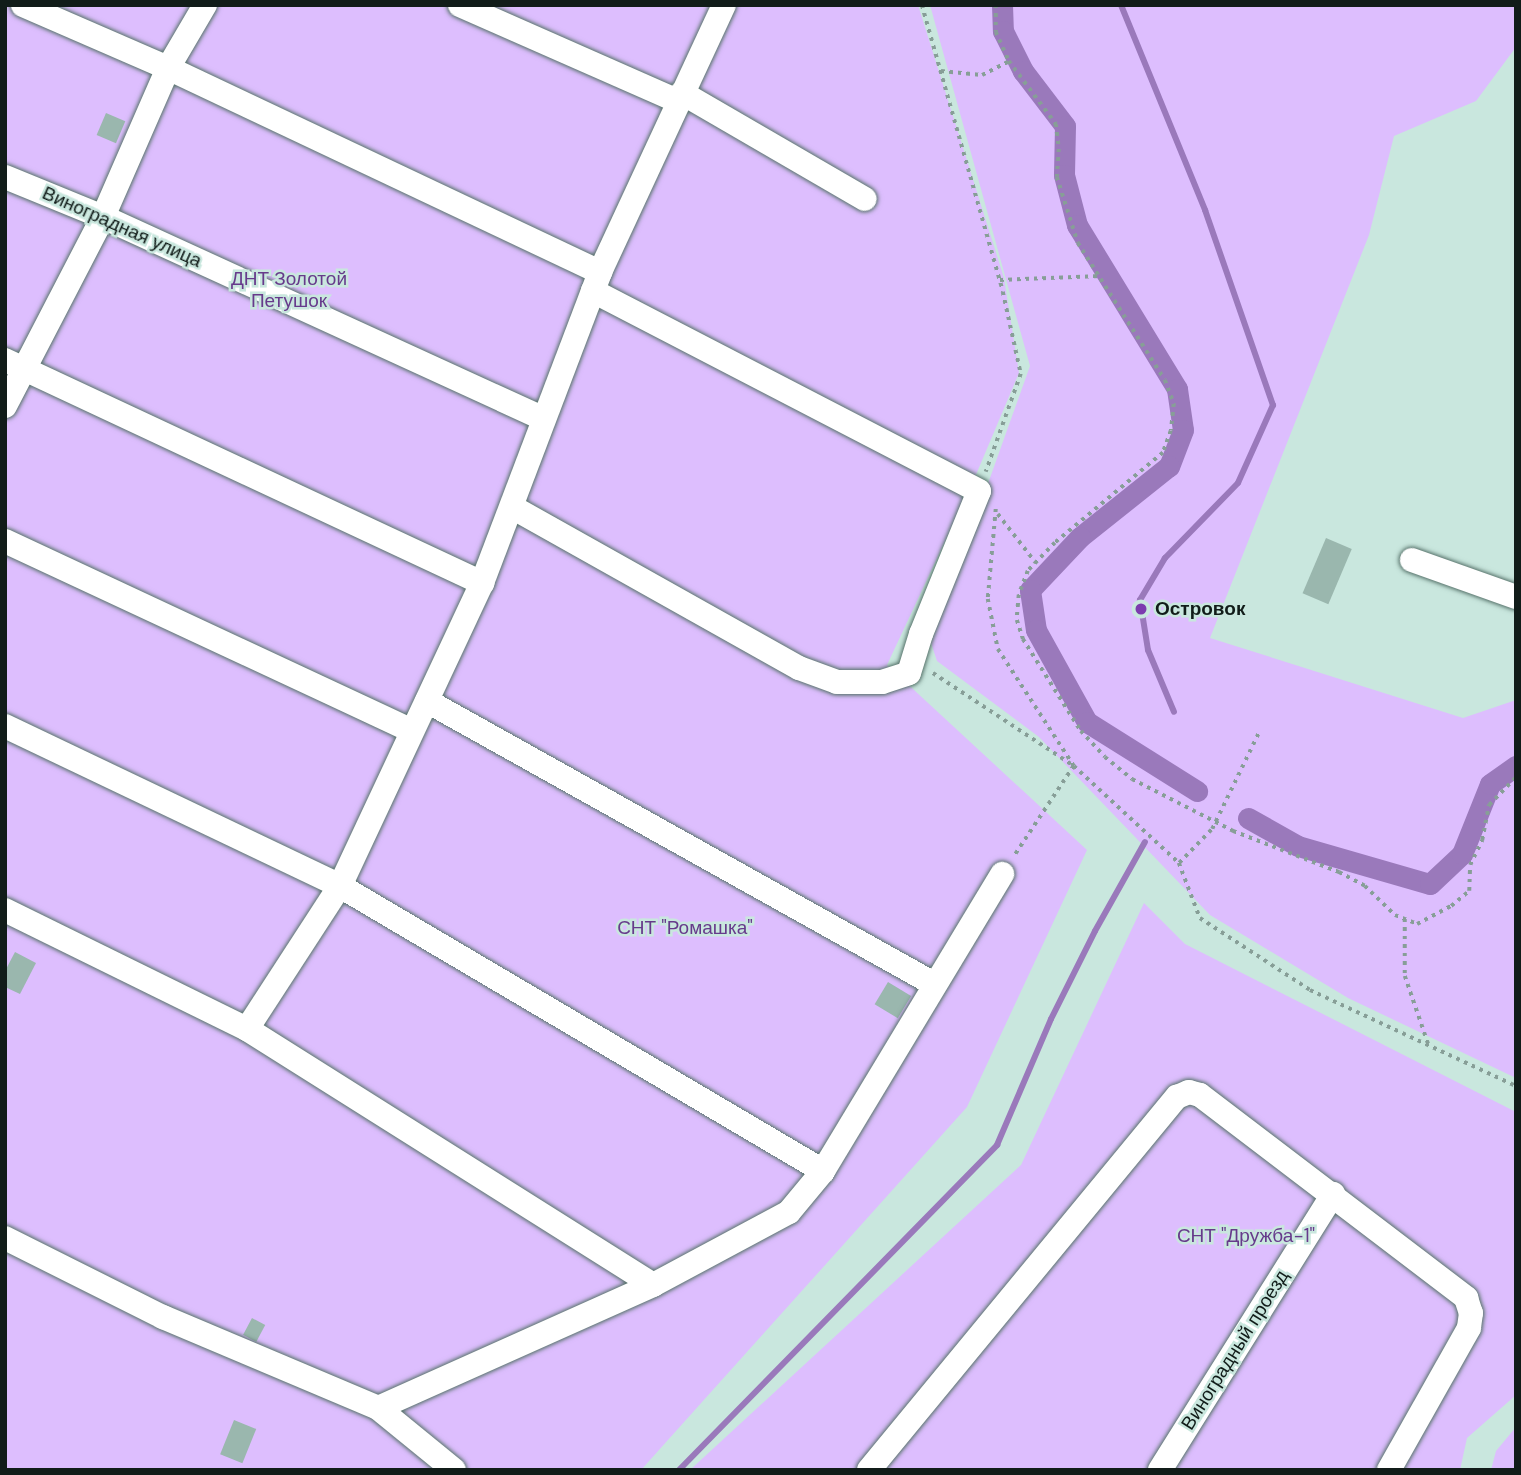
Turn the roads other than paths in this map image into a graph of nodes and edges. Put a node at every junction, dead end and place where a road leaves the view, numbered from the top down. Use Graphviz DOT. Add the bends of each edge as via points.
graph roads {
  1 [pos="23,5"];
  2 [pos="205,5"];
  3 [pos="460,5"];
  4 [pos="723,5"];
  5 [pos="168,68"];
  6 [pos="680,97"];
  7 [pos="5,177"];
  8 [pos="865,200"];
  9 [pos="103,217"];
  10 [pos="596,281"];
  11 [pos="15,364"];
  12 [pos="5,405"];
  13 [pos="543,418"];
  14 [pos="512,507"];
  15 [pos="5,541"];
  16 [pos="1412,560"];
  17 [pos="482,583"];
  18 [pos="1516,597"];
  19 [pos="427,701"];
  20 [pos="5,726"];
  21 [pos="412,731"];
  22 [pos="1002,874"];
  23 [pos="340,886"];
  24 [pos="5,910"];
  25 [pos="934,984"];
  26 [pos="247,1029"];
  27 [pos="823,1171"];
  28 [pos="1333,1194"];
  29 [pos="5,1238"];
  30 [pos="653,1285"];
  31 [pos="378,1409"];
  32 [pos="454,1470"];
  33 [pos="869,1470"];
  34 [pos="1160,1470"];
  35 [pos="1389,1470"];
  1 -- 5 [label="street"];
  2 -- 5 [label="street"];
  3 -- 6 [label="street"];
  4 -- 6 [label="street"];
  5 -- 9 [label="street"];
  5 -- 10 [label="street"];
  6 -- 8 [label="street"];
  6 -- 10 [label="street"];
  7 -- 9 [label="street, Виноградная улица"];
  9 -- 11 [label="street"];
  9 -- 13 [label="street, Виноградная улица"];
  10 -- 13 [label="street"];
  10 -- 14 [label="street" via="979,491 909,673 882,682 837,682 799,667"];
  11 -- 12 [label="street"];
  11 -- 17 [label="street"];
  13 -- 14 [label="street"];
  14 -- 17 [label="street"];
  15 -- 21 [label="street"];
  16 -- 18 [label="street"];
  17 -- 19 [label="street"];
  19 -- 21 [label="street"];
  19 -- 25 [label="street"];
  20 -- 23 [label="street"];
  21 -- 23 [label="street"];
  22 -- 25 [label="street"];
  23 -- 26 [label="street"];
  23 -- 27 [label="street"];
  24 -- 26 [label="street"];
  25 -- 27 [label="street"];
  26 -- 30 [label="street"];
  27 -- 30 [label="street" via="789,1212"];
  28 -- 33 [label="street" via="1200,1095 1177,1097"];
  28 -- 34 [label="street, Виноградный проезд"];
  28 -- 35 [label="street" via="1466,1298 1471,1313 1469,1328"];
  29 -- 31 [label="street" via="163,1317"];
  30 -- 31 [label="street"];
  31 -- 32 [label="street"];
}
